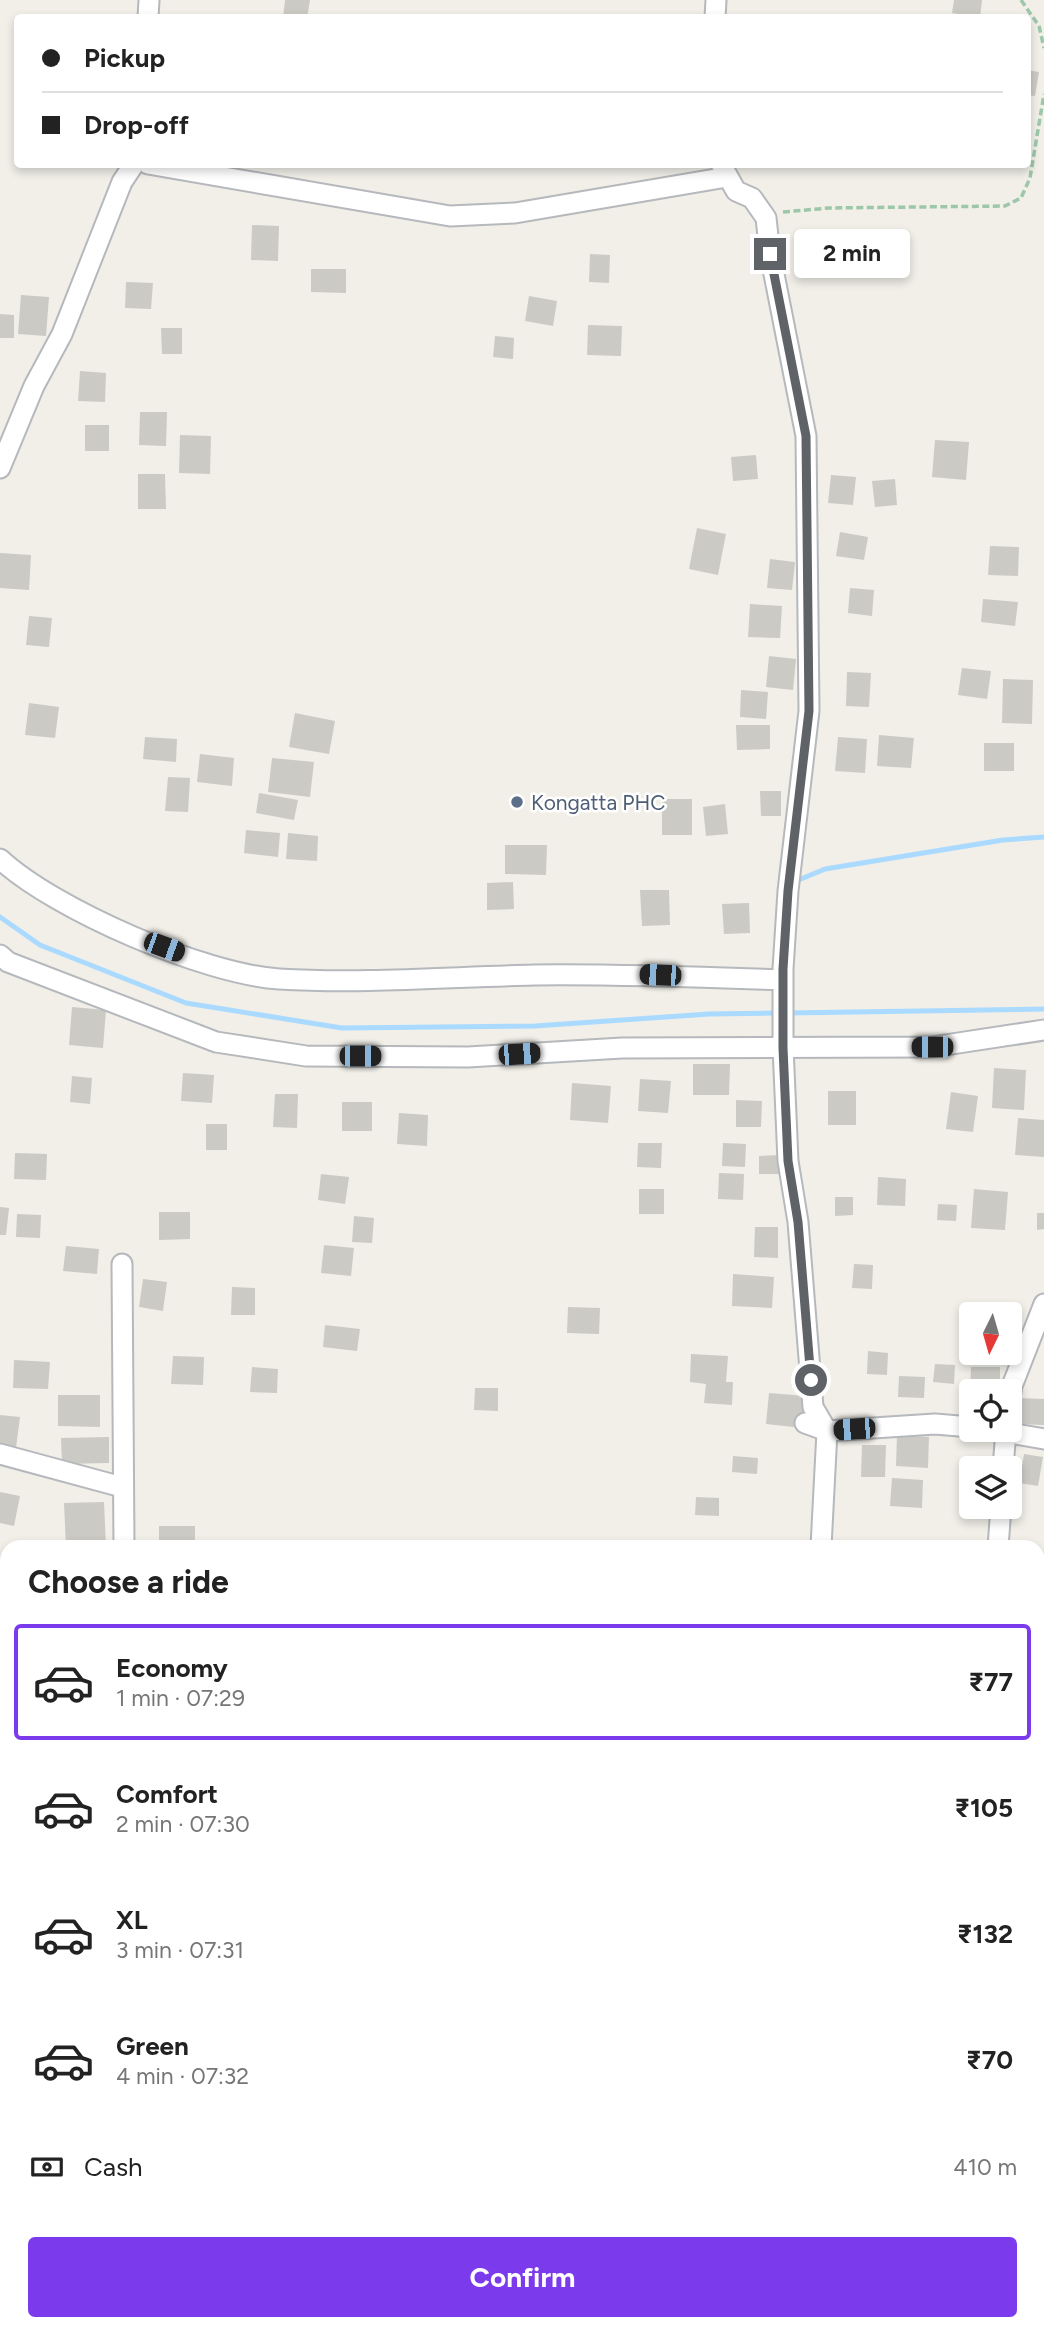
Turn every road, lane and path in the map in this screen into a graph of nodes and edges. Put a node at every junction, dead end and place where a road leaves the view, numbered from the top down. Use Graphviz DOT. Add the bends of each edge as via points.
graph roads {
  1 [pos="1031,14"];
  2 [pos="1044,48"];
  3 [pos="1044,94"];
  4 [pos="131,168"];
  5 [pos="171,168"];
  6 [pos="724,171"];
  7 [pos="764,215"];
  8 [pos="0,468"];
  9 [pos="0,859"];
  10 [pos="0,955"];
  11 [pos="783,980"];
  12 [pos="1044,1030"];
  13 [pos="783,1039"];
  14 [pos="122,1264"];
  15 [pos="1044,1304"];
  16 [pos="1015,1379"];
  17 [pos="805,1423"];
  18 [pos="959,1426"];
  19 [pos="827,1431"];
  20 [pos="1022,1435"];
  21 [pos="1044,1439"];
  22 [pos="0,1454"];
  23 [pos="122,1487"];
  24 [pos="1000,1519"];
  25 [pos="124,1540"];
  26 [pos="821,1540"];
  27 [pos="999,1540"];
  1 -- 2 [label="path"];
  3 -- 7 [label="path" via="1030,178 1021,198 1005,206 829,208"];
  4 -- 8 [label="street"];
  5 -- 6 [label="street" via="450,216 515,213"];
  6 -- 7 [label="street" via="736,191 752,198"];
  7 -- 11 [label="street" via="806,436 807,463 809,711 788,891"];
  9 -- 11 [label="street" via="23,880 112,928 217,966 277,979 635,974"];
  10 -- 13 [label="street" via="216,1042 306,1056 468,1057"];
  11 -- 13 [label="street"];
  12 -- 13 [label="street" via="932,1047"];
  13 -- 19 [label="street" via="788,1161 798,1222 813,1407"];
  14 -- 23 [label="street"];
  15 -- 16 [label="street"];
  17 -- 19 [label="street"];
  18 -- 19 [label="street"];
  19 -- 26 [label="street"];
  20 -- 21 [label="street"];
  22 -- 23 [label="street"];
  23 -- 25 [label="street"];
  24 -- 27 [label="street"];
}
